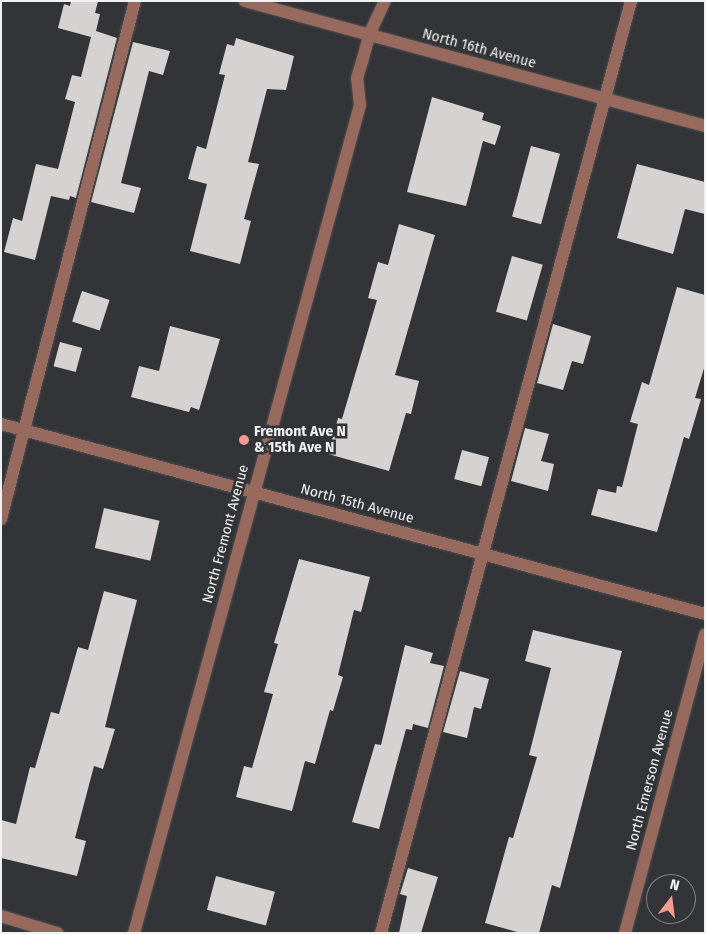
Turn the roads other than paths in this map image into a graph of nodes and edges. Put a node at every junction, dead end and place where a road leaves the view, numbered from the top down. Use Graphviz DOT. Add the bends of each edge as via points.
graph roads {
  1 [pos="135,1"];
  2 [pos="245,1"];
  3 [pos="385,1"];
  4 [pos="631,1"];
  5 [pos="369,35"];
  6 [pos="605,99"];
  7 [pos="705,126"];
  8 [pos="1,424"];
  9 [pos="25,430"];
  10 [pos="252,494"];
  11 [pos="1,519"];
  12 [pos="481,553"];
  13 [pos="705,614"];
  14 [pos="705,636"];
  15 [pos="1,916"];
  16 [pos="57,933"];
  17 [pos="134,933"];
  18 [pos="381,933"];
  19 [pos="625,933"];
  1 -- 9 [label="street"];
  2 -- 5 [label="street, North 16th Avenue"];
  3 -- 5 [label="street, North Fremont Avenue"];
  4 -- 6 [label="street"];
  5 -- 6 [label="street, North 16th Avenue"];
  5 -- 10 [label="street, North Fremont Avenue" via="358,78 360,105"];
  6 -- 7 [label="street, North 16th Avenue"];
  6 -- 12 [label="street"];
  8 -- 9 [label="street, North 15th Avenue"];
  9 -- 10 [label="street, North 15th Avenue"];
  9 -- 11 [label="street"];
  10 -- 12 [label="street, North 15th Avenue"];
  10 -- 17 [label="street, North Fremont Avenue"];
  12 -- 13 [label="street, North 15th Avenue"];
  12 -- 18 [label="street"];
  14 -- 19 [label="street, North Emerson Avenue"];
  15 -- 16 [label="street"];
}
